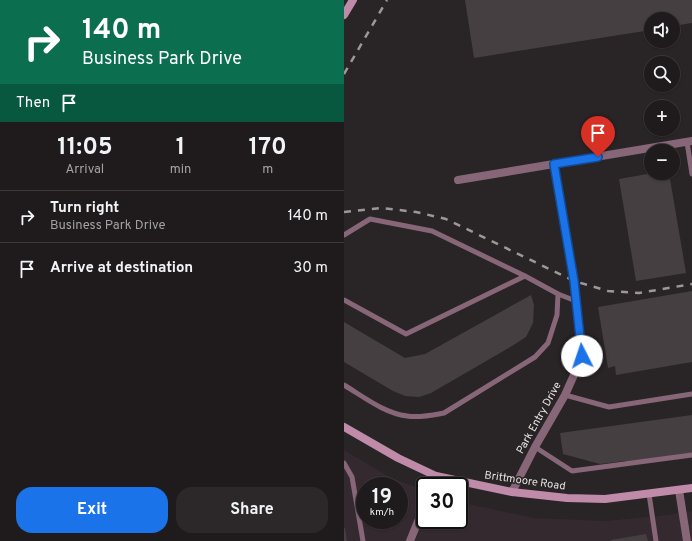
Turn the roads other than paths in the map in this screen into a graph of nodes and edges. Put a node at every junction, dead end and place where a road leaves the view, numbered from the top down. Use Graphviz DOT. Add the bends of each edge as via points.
graph roads {
  1 [pos="353,0"];
  2 [pos="344,15"];
  3 [pos="689,141"];
  4 [pos="554,164"];
  5 [pos="692,174"];
  6 [pos="458,180"];
  7 [pos="344,235"];
  8 [pos="525,276"];
  9 [pos="558,294"];
  10 [pos="344,300"];
  11 [pos="576,301"];
  12 [pos="344,385"];
  13 [pos="692,394"];
  14 [pos="565,396"];
  15 [pos="344,427"];
  16 [pos="535,447"];
  17 [pos="692,455"];
  18 [pos="344,463"];
  19 [pos="436,476"];
  20 [pos="692,488"];
  21 [pos="679,490"];
  22 [pos="512,492"];
  23 [pos="648,494"];
  24 [pos="416,526"];
  25 [pos="363,541"];
  26 [pos="410,541"];
  27 [pos="656,541"];
  28 [pos="687,541"];
  1 -- 2 [label="main road"];
  3 -- 4 [label="street"];
  3 -- 5 [label="lane"];
  4 -- 6 [label="street"];
  4 -- 11 [label="street, Park Entry Drive"];
  7 -- 8 [label="lane" via="370,219 432,231"];
  8 -- 9 [label="lane"];
  8 -- 10 [label="lane" via="406,334"];
  9 -- 11 [label="lane"];
  9 -- 12 [label="lane" via="557,315 548,344 535,357 444,413 408,417 383,409"];
  11 -- 14 [label="street, Park Entry Drive" via="582,356"];
  13 -- 14 [label="lane" via="609,406"];
  14 -- 16 [label="street, Park Entry Drive"];
  15 -- 19 [label="main road, Brittmoore Road"];
  16 -- 17 [label="lane" via="572,472"];
  16 -- 22 [label="street, Park Entry Drive"];
  18 -- 25 [label="lane" via="352,476"];
  19 -- 22 [label="main road, Brittmoore Road"];
  20 -- 21 [label="main road, Brittmoore Road"];
  21 -- 23 [label="main road, Brittmoore Road"];
  21 -- 28 [label="street"];
  22 -- 23 [label="main road, Brittmoore Road" via="605,499"];
  23 -- 27 [label="lane"];
  24 -- 26 [label="street"];
}
